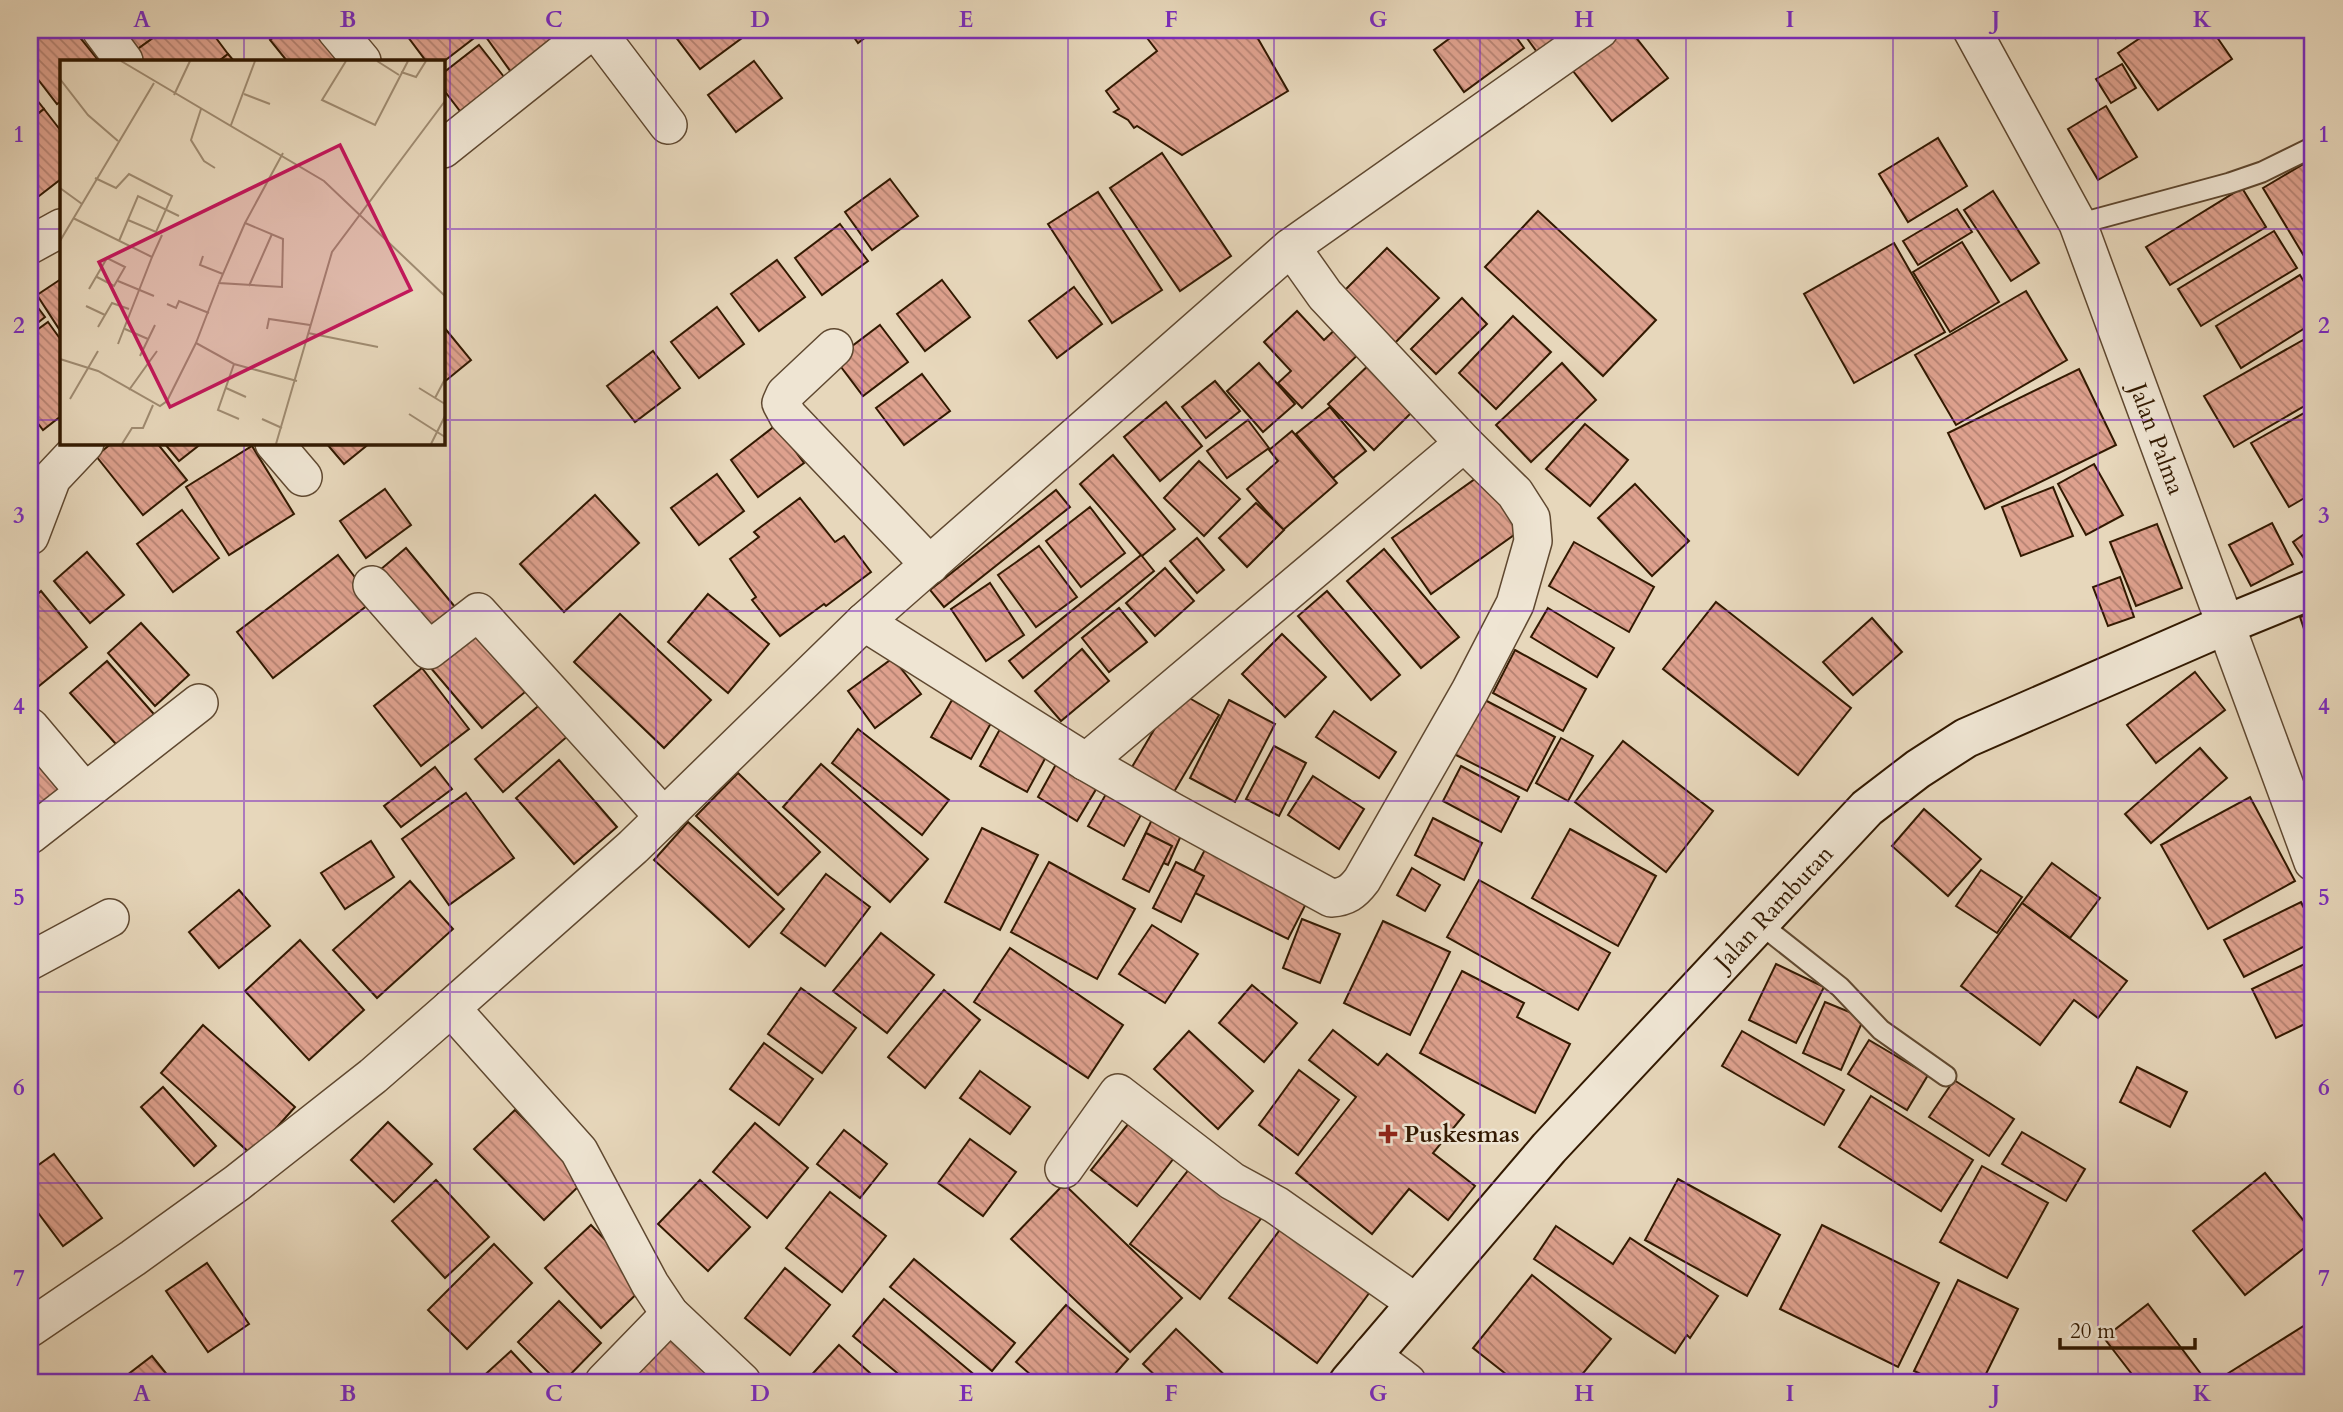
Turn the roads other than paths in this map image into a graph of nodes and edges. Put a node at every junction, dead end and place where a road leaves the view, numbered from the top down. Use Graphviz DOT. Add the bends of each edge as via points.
graph roads {
  1 [pos="101,30"];
  2 [pos="336,30"];
  3 [pos="594,30"];
  4 [pos="1599,30"];
  5 [pos="1972,30"];
  6 [pos="123,60"];
  7 [pos="361,60"];
  8 [pos="668,125"];
  9 [pos="2313,147"];
  10 [pos="444,148"];
  11 [pos="2078,224"];
  12 [pos="60,229"];
  13 [pos="30,245"];
  14 [pos="1291,247"];
  15 [pos="834,348"];
  16 [pos="1464,443"];
  17 [pos="83,444"];
  18 [pos="275,444"];
  19 [pos="41,466"];
  20 [pos="303,477"];
  21 [pos="30,536"];
  22 [pos="930,565"];
  23 [pos="372,585"];
  24 [pos="2313,589"];
  25 [pos="864,622"];
  26 [pos="2225,625"];
  27 [pos="198,703"];
  28 [pos="30,727"];
  29 [pos="1086,762"];
  30 [pos="85,792"];
  31 [pos="664,817"];
  32 [pos="30,835"];
  33 [pos="2313,862"];
  34 [pos="110,918"];
  35 [pos="1759,923"];
  36 [pos="30,961"];
  37 [pos="451,1008"];
  38 [pos="1946,1076"];
  39 [pos="1064,1170"];
  40 [pos="1416,1303"];
  41 [pos="670,1314"];
  42 [pos="30,1328"];
  43 [pos="1360,1369"];
  44 [pos="604,1382"];
  45 [pos="742,1382"];
  46 [pos="1407,1382"];
  1 -- 6 [label="street"];
  2 -- 7 [label="street"];
  3 -- 8 [label="street"];
  3 -- 10 [label="street"];
  4 -- 14 [label="street"];
  5 -- 11 [label="street, Jalan Palma"];
  9 -- 11 [label="lane" via="2230,183"];
  11 -- 26 [label="street, Jalan Palma"];
  12 -- 13 [label="street"];
  14 -- 16 [label="street" via="1325,295"];
  14 -- 22 [label="street"];
  15 -- 22 [label="street" via="781,403 788,416"];
  16 -- 29 [label="street"];
  16 -- 29 [label="street" via="1515,493 1531,518 1533,541 1515,604 1353,892 1331,898"];
  17 -- 19 [label="street"];
  18 -- 20 [label="street"];
  19 -- 21 [label="street"];
  22 -- 25 [label="street"];
  23 -- 31 [label="street" via="429,650 478,612"];
  24 -- 26 [label="street, Jalan Rambutan"];
  25 -- 29 [label="street"];
  25 -- 31 [label="street"];
  26 -- 33 [label="street, Jalan Palma"];
  26 -- 35 [label="street, Jalan Rambutan" via="1966,738 1867,808"];
  27 -- 30 [label="street"];
  28 -- 30 [label="street"];
  30 -- 32 [label="street"];
  31 -- 37 [label="street"];
  34 -- 36 [label="street"];
  35 -- 38 [label="lane" via="1840,987 1881,1030"];
  35 -- 40 [label="street, Jalan Rambutan" via="1549,1148"];
  37 -- 41 [label="street" via="579,1151 649,1284"];
  37 -- 42 [label="street" via="237,1183"];
  39 -- 40 [label="street" via="1118,1093 1233,1181 1276,1205"];
  40 -- 43 [label="street, Jalan Rambutan"];
  41 -- 44 [label="street"];
  41 -- 45 [label="street"];
  43 -- 46 [label="street"];
}
